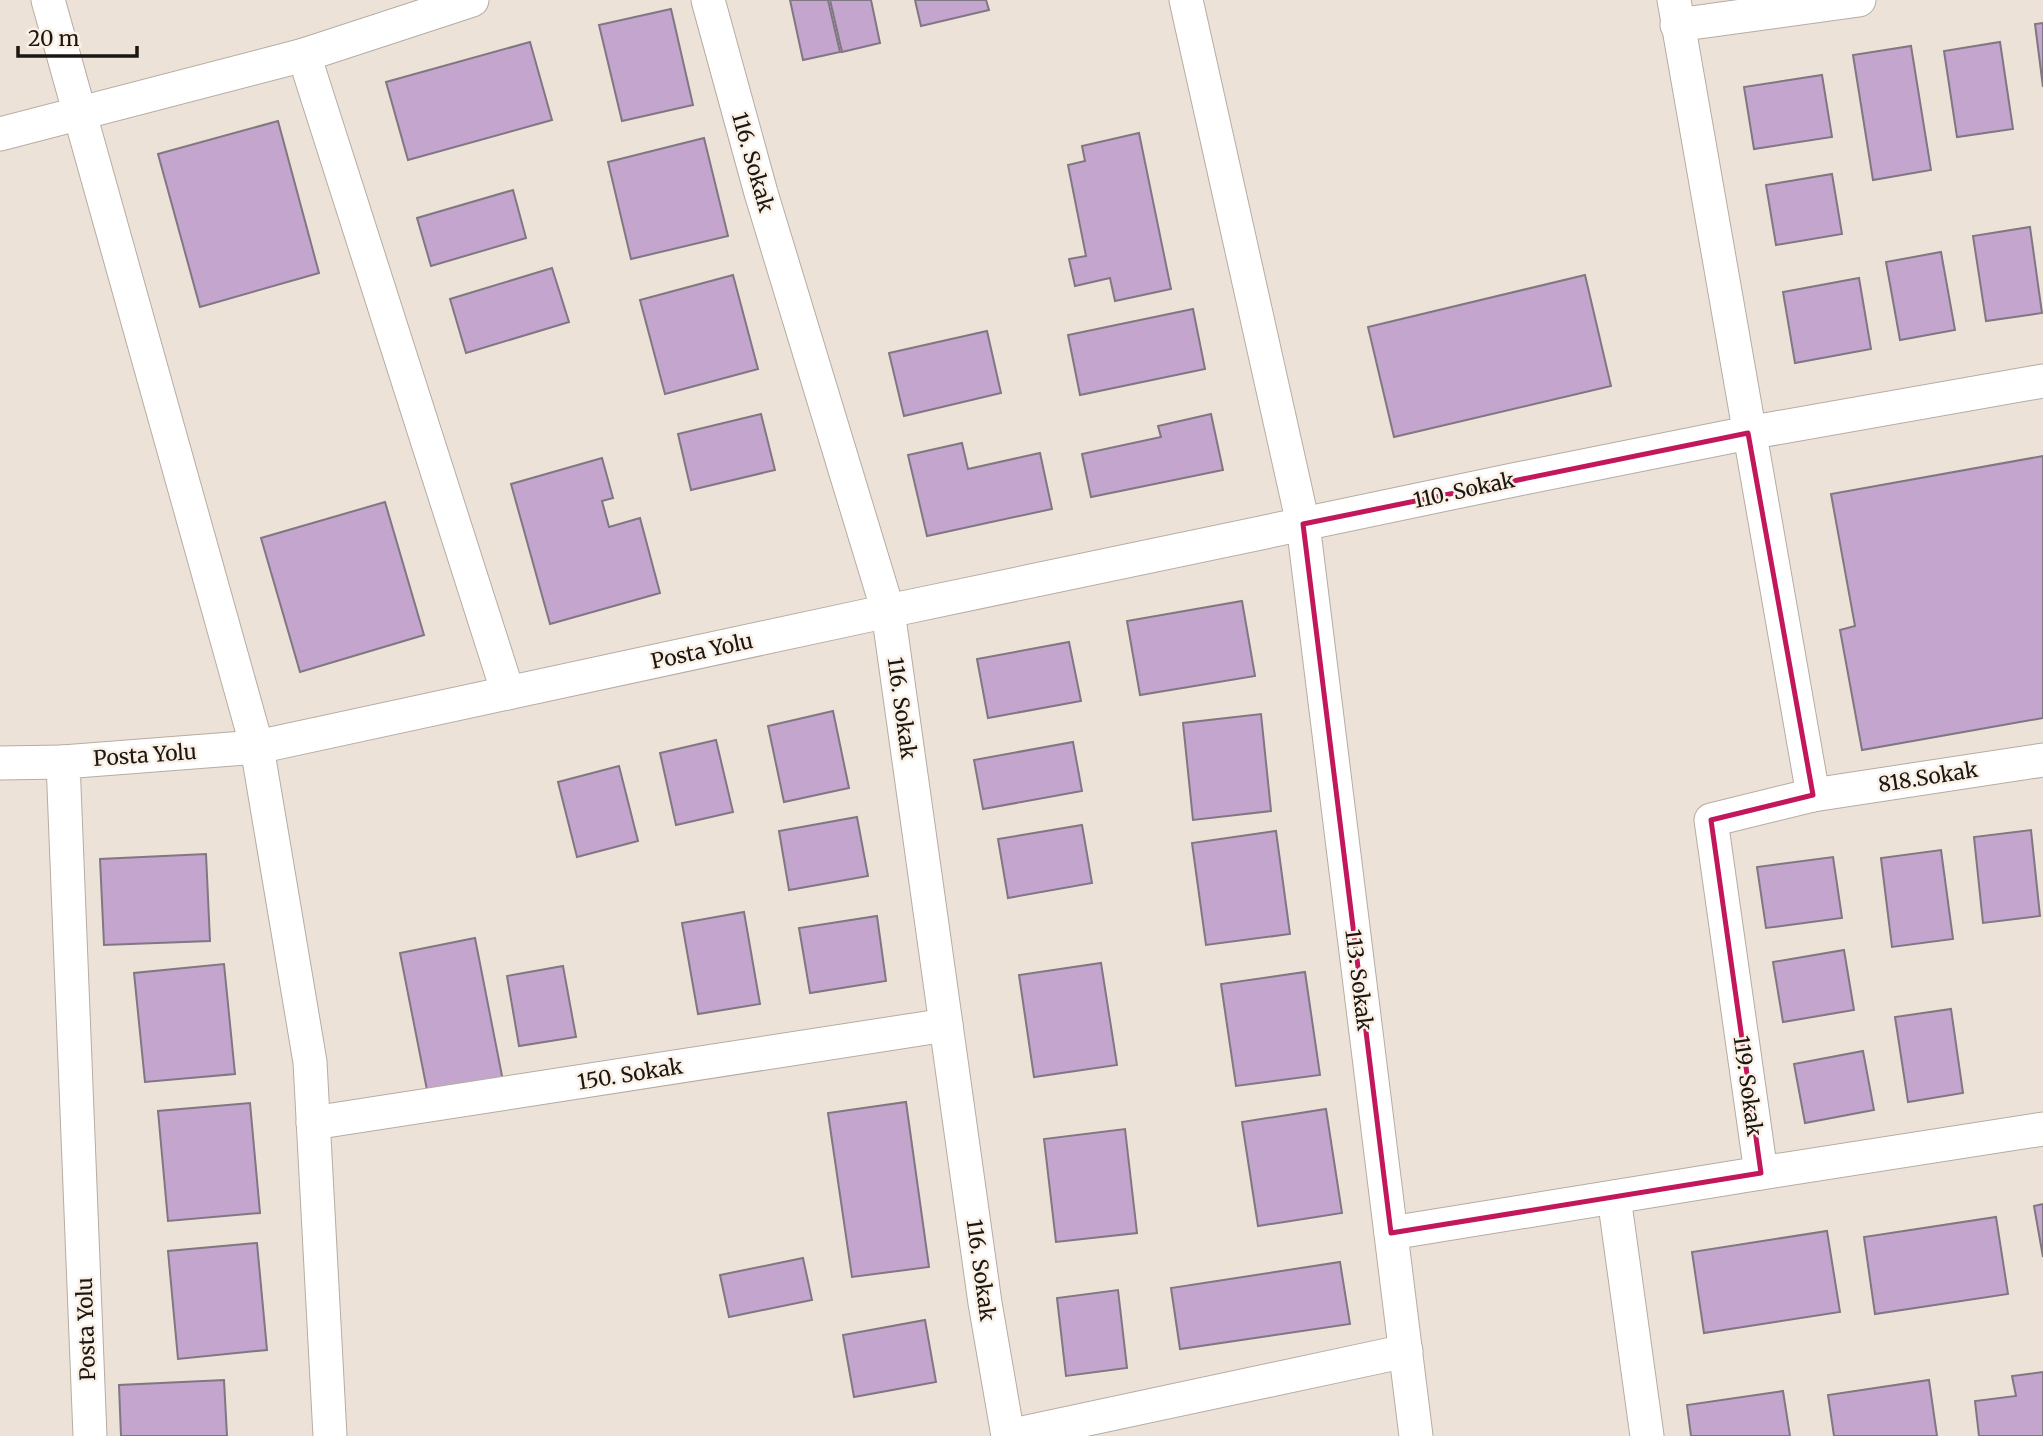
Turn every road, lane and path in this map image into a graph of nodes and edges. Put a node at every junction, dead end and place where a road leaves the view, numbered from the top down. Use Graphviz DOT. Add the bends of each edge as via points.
graph roads {
  1 [pos="48,0"];
  2 [pos="472,0"];
  3 [pos="708,0"];
  4 [pos="1186,0"];
  5 [pos="1859,0"];
  6 [pos="1675,13"];
  7 [pos="304,55"];
  8 [pos="80,113"];
  9 [pos="0,134"];
  10 [pos="2043,381"];
  11 [pos="1748,433"];
  12 [pos="1303,524"];
  13 [pos="888,611"];
  14 [pos="508,693"];
  15 [pos="257,747"];
  16 [pos="2043,760"];
  17 [pos="62,762"];
  18 [pos="0,763"];
  19 [pos="1813,795"];
  20 [pos="946,1026"];
  21 [pos="313,1123"];
  22 [pos="2043,1129"];
  23 [pos="1760,1173"];
  24 [pos="1614,1197"];
  25 [pos="1391,1233"];
  26 [pos="1406,1351"];
  27 [pos="90,1436"];
  28 [pos="330,1436"];
  29 [pos="1008,1436"];
  30 [pos="1416,1436"];
  31 [pos="1647,1436"];
  1 -- 8 [label="street"];
  2 -- 7 [label="street"];
  3 -- 13 [label="street, 116. Sokak"];
  4 -- 12 [label="street, 113. Sokak"];
  5 -- 6 [label="street"];
  6 -- 11 [label="street"];
  7 -- 8 [label="street"];
  7 -- 14 [label="street"];
  8 -- 9 [label="street"];
  8 -- 15 [label="street"];
  10 -- 11 [label="street, 110. Sokak"];
  11 -- 12 [label="street, 110. Sokak"];
  11 -- 19 [label="street"];
  12 -- 13 [label="street, 110. Sokak"];
  12 -- 25 [label="street, 113. Sokak"];
  13 -- 14 [label="street, Posta Yolu"];
  13 -- 20 [label="street, 116. Sokak"];
  14 -- 15 [label="street, Posta Yolu"];
  15 -- 17 [label="street, Posta Yolu"];
  15 -- 21 [label="street" via="310,1062"];
  16 -- 19 [label="street, 818.Sokak"];
  17 -- 18 [label="street"];
  17 -- 27 [label="street, Posta Yolu"];
  19 -- 23 [label="street, 119. Sokak" via="1711,820"];
  20 -- 21 [label="street, 150. Sokak"];
  20 -- 29 [label="street, 116. Sokak"];
  21 -- 28 [label="street"];
  22 -- 23 [label="street"];
  23 -- 24 [label="street"];
  24 -- 25 [label="street"];
  24 -- 31 [label="street"];
  25 -- 26 [label="street, 113. Sokak"];
  26 -- 29 [label="street"];
  26 -- 30 [label="street, 113. Sokak"];
}
